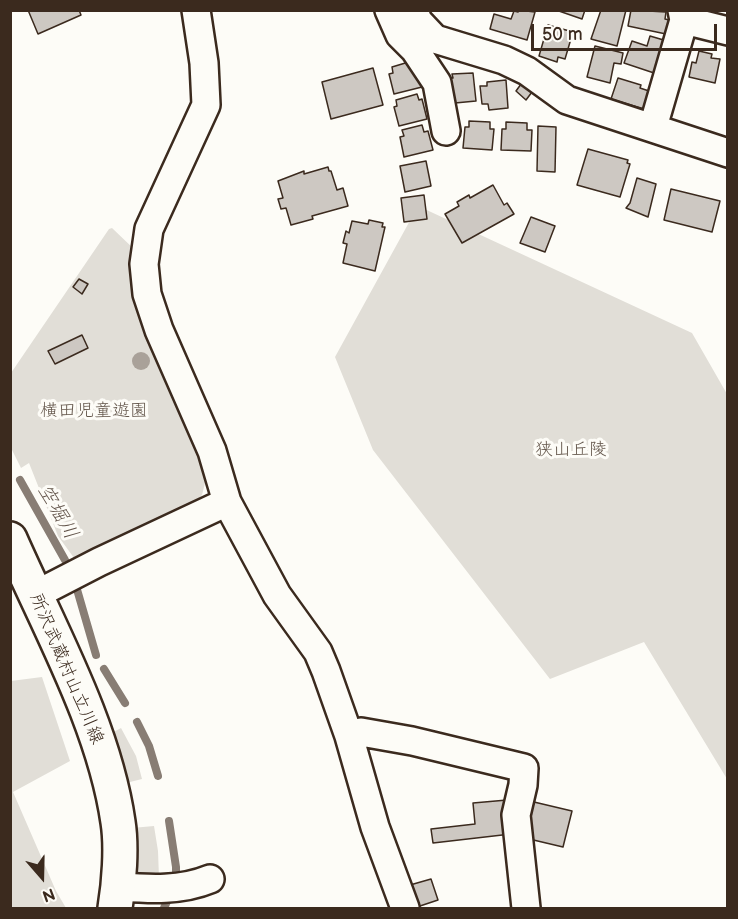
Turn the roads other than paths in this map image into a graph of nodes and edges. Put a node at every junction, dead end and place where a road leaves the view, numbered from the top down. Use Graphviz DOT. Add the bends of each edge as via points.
graph roads {
  1 [pos="196,10"];
  2 [pos="389,10"];
  3 [pos="414,10"];
  4 [pos="683,15"];
  5 [pos="728,31"];
  6 [pos="653,127"];
  7 [pos="447,131"];
  8 [pos="728,153"];
  9 [pos="226,502"];
  10 [pos="10,539"];
  11 [pos="35,595"];
  12 [pos="349,736"];
  13 [pos="210,879"];
  14 [pos="117,898"];
  15 [pos="405,909"];
  16 [pos="526,909"];
  1 -- 9 [label="street" via="206,105 149,229 144,264 147,294 159,330 212,451"];
  2 -- 7 [label="street" via="400,35 437,82"];
  3 -- 6 [label="street" via="418,21 435,39 504,60 527,71 567,100"];
  4 -- 5 [label="street"];
  4 -- 6 [label="street"];
  6 -- 8 [label="street"];
  9 -- 11 [label="street"];
  9 -- 12 [label="street" via="277,595 318,652"];
  10 -- 11 [label="main road, 所沢武蔵村山立川線"];
  11 -- 14 [label="main road, 所沢武蔵村山立川線" via="85,706 104,760 119,824"];
  12 -- 15 [label="street" via="375,827"];
  12 -- 16 [label="street" via="362,732 412,741 524,768 516,815"];
  13 -- 14 [label="street" via="193,886"];
}
